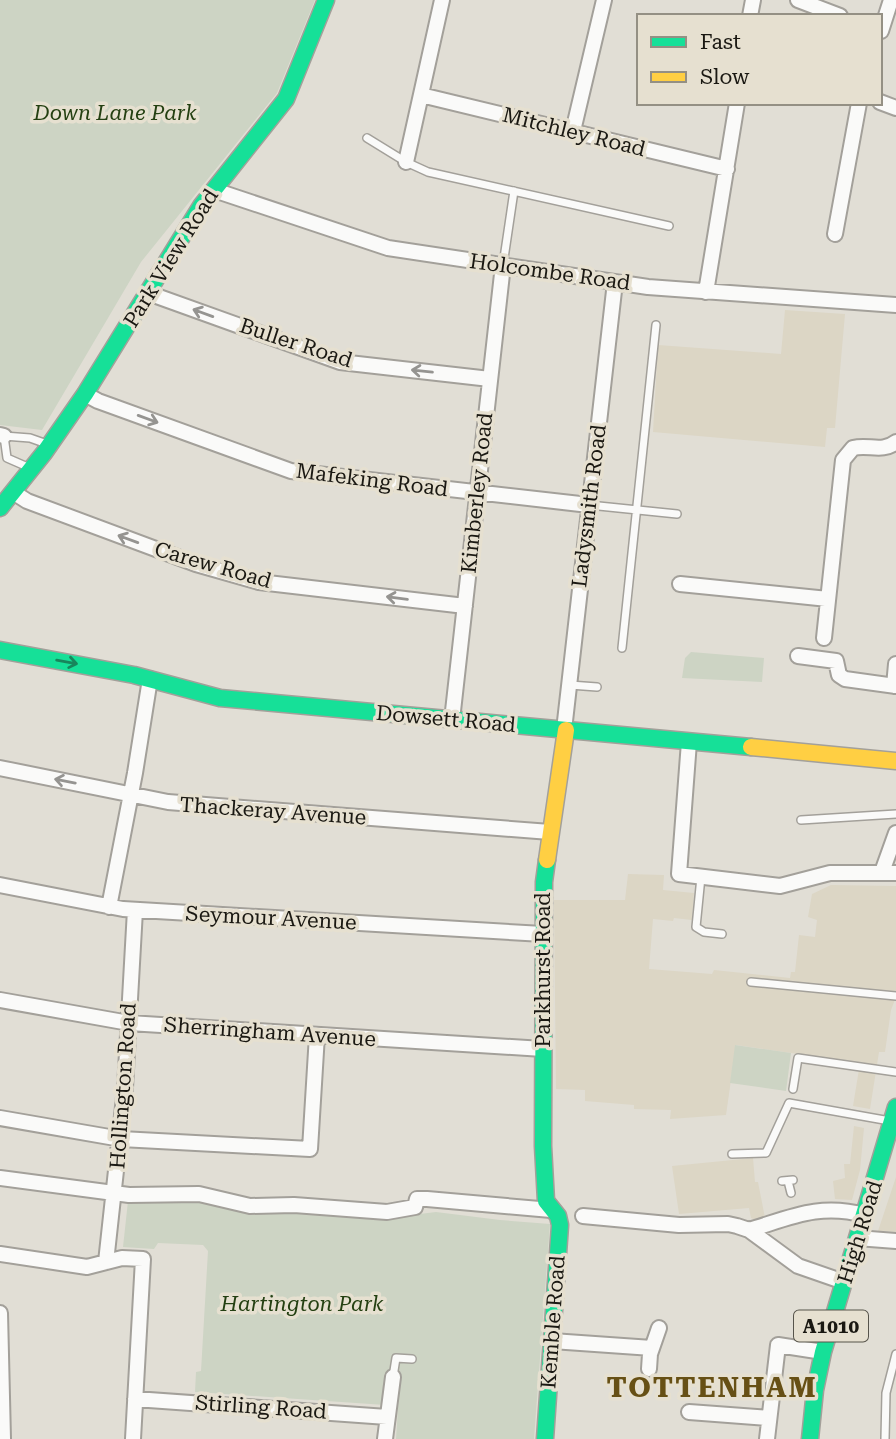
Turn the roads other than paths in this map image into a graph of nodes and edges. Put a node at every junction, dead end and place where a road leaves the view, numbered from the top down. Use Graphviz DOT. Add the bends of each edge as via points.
graph roads {
  1 [pos="326,0"];
  2 [pos="442,0"];
  3 [pos="604,0"];
  4 [pos="798,0"];
  5 [pos="891,0"];
  6 [pos="835,14"];
  7 [pos="882,28"];
  8 [pos="421,95"];
  9 [pos="737,105"];
  10 [pos="859,105"];
  11 [pos="573,131"];
  12 [pos="367,138"];
  13 [pos="406,162"];
  14 [pos="727,169"];
  15 [pos="214,190"];
  16 [pos="514,191"];
  17 [pos="669,226"];
  18 [pos="835,234"];
  19 [pos="503,265"];
  20 [pos="615,282"];
  21 [pos="706,292"];
  22 [pos="148,293"];
  23 [pos="896,305"];
  24 [pos="656,325"];
  25 [pos="489,379"];
  26 [pos="85,394"];
  27 [pos="2,436"];
  28 [pos="896,442"];
  29 [pos="49,446"];
  30 [pos="31,468"];
  31 [pos="13,492"];
  32 [pos="477,492"];
  33 [pos="589,505"];
  34 [pos="0,508"];
  35 [pos="638,509"];
  36 [pos="677,514"];
  37 [pos="680,583"];
  38 [pos="828,599"];
  39 [pos="465,606"];
  40 [pos="824,638"];
  41 [pos="622,648"];
  42 [pos="0,650"];
  43 [pos="798,656"];
  44 [pos="896,664"];
  45 [pos="150,679"];
  46 [pos="569,684"];
  47 [pos="895,686"];
  48 [pos="597,687"];
  49 [pos="452,720"];
  50 [pos="565,730"];
  51 [pos="689,742"];
  52 [pos="896,761"];
  53 [pos="0,768"];
  54 [pos="130,793"];
  55 [pos="896,814"];
  56 [pos="801,820"];
  57 [pos="550,832"];
  58 [pos="896,833"];
  59 [pos="889,872"];
  60 [pos="701,877"];
  61 [pos="0,885"];
  62 [pos="110,907"];
  63 [pos="135,910"];
  64 [pos="543,934"];
  65 [pos="722,934"];
  66 [pos="751,982"];
  67 [pos="896,996"];
  68 [pos="0,1000"];
  69 [pos="129,1024"];
  70 [pos="317,1035"];
  71 [pos="543,1049"];
  72 [pos="896,1072"];
  73 [pos="793,1089"];
  74 [pos="894,1115"];
  75 [pos="0,1118"];
  76 [pos="121,1139"];
  77 [pos="732,1154"];
  78 [pos="0,1178"];
  79 [pos="788,1181"];
  80 [pos="114,1193"];
  81 [pos="791,1193"];
  82 [pos="551,1210"];
  83 [pos="865,1215"];
  84 [pos="583,1216"];
  85 [pos="749,1230"];
  86 [pos="858,1238"];
  87 [pos="896,1241"];
  88 [pos="0,1254"];
  89 [pos="106,1262"];
  90 [pos="845,1282"];
  91 [pos="0,1313"];
  92 [pos="659,1328"];
  93 [pos="552,1341"];
  94 [pos="652,1348"];
  95 [pos="823,1352"];
  96 [pos="896,1354"];
  97 [pos="412,1359"];
  98 [pos="649,1369"];
  99 [pos="393,1377"];
  100 [pos="135,1399"];
  101 [pos="689,1412"];
  102 [pos="387,1417"];
  103 [pos="769,1418"];
  104 [pos="3,1439"];
  105 [pos="133,1439"];
  106 [pos="385,1439"];
  107 [pos="545,1439"];
  108 [pos="767,1439"];
  109 [pos="810,1439"];
  110 [pos="885,1439"];
  1 -- 15 [label="street, Park View Road" via="286,99"];
  2 -- 8 [label="street"];
  3 -- 11 [label="street"];
  4 -- 6 [label="street"];
  5 -- 7 [label="street"];
  8 -- 11 [label="street, Mitchley Road"];
  8 -- 13 [label="street"];
  9 -- 14 [label="street"];
  10 -- 18 [label="street"];
  11 -- 14 [label="street, Mitchley Road"];
  12 -- 13 [label="lane"];
  13 -- 16 [label="lane" via="428,172"];
  14 -- 21 [label="street"];
  15 -- 19 [label="street, Holcombe Road" via="388,248"];
  15 -- 22 [label="street, Park View Road"];
  16 -- 17 [label="lane"];
  16 -- 19 [label="lane"];
  19 -- 20 [label="street, Holcombe Road"];
  19 -- 25 [label="street, Kimberley Road"];
  20 -- 21 [label="street, Holcombe Road"];
  20 -- 33 [label="street, Ladysmith Road"];
  21 -- 23 [label="street, Holcombe Road"];
  25 -- 22 [label="street, Buller Road, one-way" via="340,362"];
  22 -- 26 [label="street, Park View Road"];
  24 -- 35 [label="lane"];
  25 -- 32 [label="street, Kimberley Road"];
  26 -- 29 [label="street, Park View Road"];
  26 -- 32 [label="street, Mafeking Road, one-way" via="291,471"];
  27 -- 29 [label="lane" via="30,438"];
  27 -- 30 [label="lane" via="7,458"];
  28 -- 38 [label="street" via="884,448 859,446 845,456"];
  29 -- 30 [label="street, Park View Road"];
  30 -- 31 [label="street, Park View Road"];
  31 -- 34 [label="street, Park View Road"];
  39 -- 31 [label="street, Carew Road, one-way" via="259,582 196,564"];
  32 -- 33 [label="street, Mafeking Road"];
  32 -- 39 [label="street, Kimberley Road"];
  33 -- 35 [label="lane"];
  33 -- 46 [label="street, Ladysmith Road"];
  35 -- 36 [label="lane"];
  35 -- 41 [label="lane"];
  37 -- 38 [label="street"];
  38 -- 40 [label="street"];
  39 -- 49 [label="street, Kimberley Road"];
  42 -- 45 [label="street, Dowsett Road, one-way"];
  43 -- 47 [label="street" via="836,660 839,675 845,679"];
  44 -- 47 [label="street"];
  45 -- 49 [label="street, Dowsett Road" via="215,697"];
  45 -- 54 [label="street"];
  46 -- 48 [label="lane"];
  46 -- 50 [label="street, Ladysmith Road"];
  49 -- 50 [label="street, Dowsett Road"];
  50 -- 51 [label="street, Dowsett Road"];
  50 -- 57 [label="street, Parkhurst Road"];
  51 -- 52 [label="street, Dowsett Road"];
  51 -- 60 [label="street" via="679,874"];
  54 -- 53 [label="street, Thackeray Avenue, one-way"];
  54 -- 57 [label="street, Thackeray Avenue" via="168,802"];
  54 -- 62 [label="street"];
  55 -- 56 [label="lane"];
  57 -- 64 [label="street, Parkhurst Road"];
  58 -- 59 [label="street"];
  59 -- 60 [label="street" via="830,873 780,886"];
  60 -- 65 [label="lane" via="696,927"];
  61 -- 62 [label="street, Seymour Avenue"];
  62 -- 63 [label="street, Seymour Avenue"];
  63 -- 64 [label="street, Seymour Avenue"];
  63 -- 69 [label="street, Hollington Road"];
  64 -- 71 [label="street, Parkhurst Road"];
  66 -- 67 [label="lane"];
  68 -- 69 [label="street, Sherringham Avenue"];
  69 -- 70 [label="street, Sherringham Avenue"];
  69 -- 76 [label="street, Hollington Road"];
  70 -- 71 [label="street, Sherringham Avenue"];
  70 -- 76 [label="street" via="310,1149"];
  71 -- 82 [label="street, Parkhurst Road" via="542,1146 546,1201"];
  72 -- 73 [label="lane" via="798,1058"];
  74 -- 77 [label="lane" via="789,1103 766,1153"];
  74 -- 83 [label="street, High Road / A1010"];
  75 -- 76 [label="street"];
  76 -- 80 [label="street, Hollington Road"];
  78 -- 80 [label="street"];
  79 -- 81 [label="lane"];
  80 -- 82 [label="street" via="147,1197 199,1194 250,1206 387,1212 415,1207 417,1199"];
  80 -- 89 [label="street, Hollington Road"];
  82 -- 93 [label="street, Kemble Road" via="560,1225"];
  83 -- 85 [label="street" via="815,1210"];
  83 -- 86 [label="street, High Road / A1010"];
  84 -- 85 [label="street" via="679,1225 727,1224"];
  85 -- 90 [label="street" via="798,1266"];
  86 -- 87 [label="street"];
  86 -- 90 [label="street, High Road / A1010"];
  88 -- 89 [label="street" via="79,1267"];
  89 -- 100 [label="street" via="142,1259"];
  90 -- 95 [label="street, High Road / A1010"];
  91 -- 104 [label="street"];
  92 -- 94 [label="street"];
  93 -- 94 [label="street"];
  93 -- 107 [label="street, Kemble Road"];
  94 -- 98 [label="street"];
  95 -- 103 [label="street" via="778,1345"];
  95 -- 109 [label="street, High Road / A1010"];
  96 -- 110 [label="lane" via="886,1393"];
  97 -- 99 [label="lane" via="396,1358"];
  99 -- 102 [label="street"];
  100 -- 102 [label="street, Stirling Road"];
  100 -- 105 [label="street"];
  101 -- 103 [label="street"];
  102 -- 106 [label="street"];
  103 -- 108 [label="street"];
}
